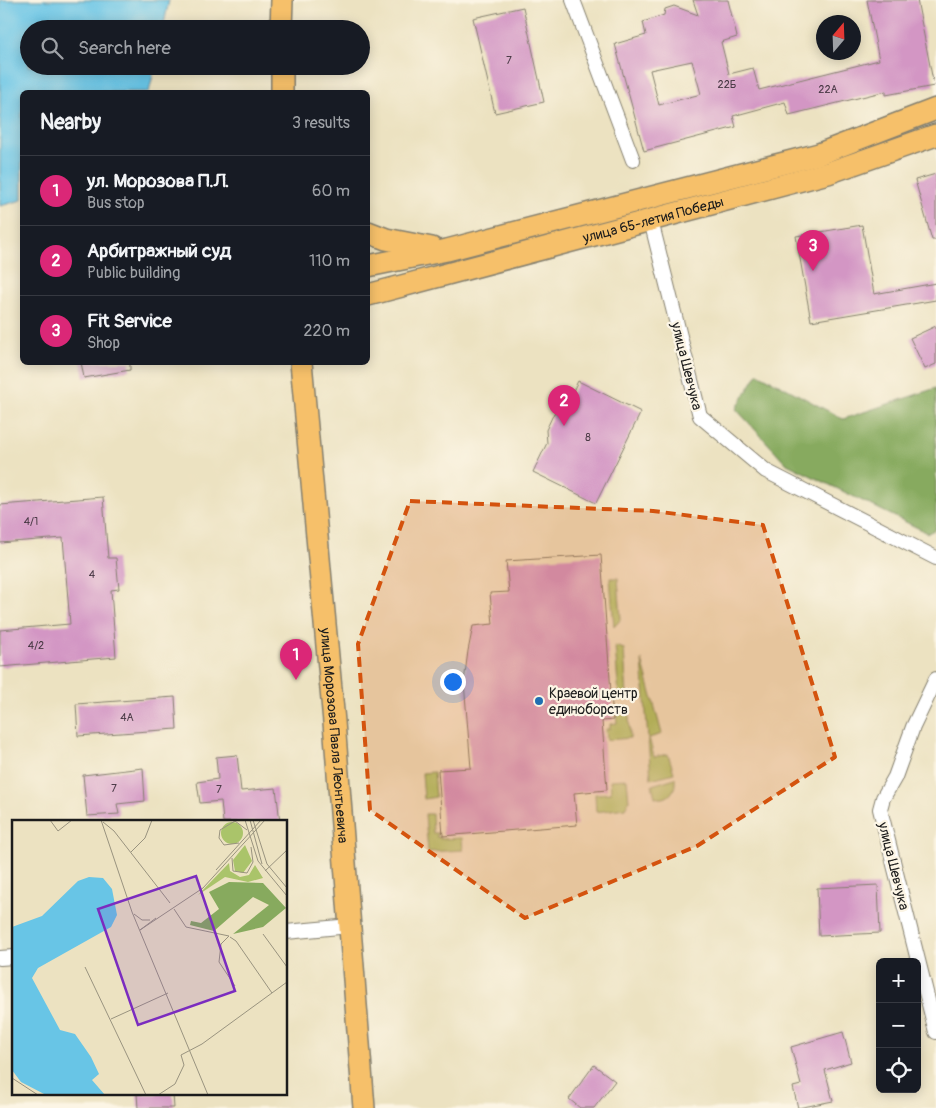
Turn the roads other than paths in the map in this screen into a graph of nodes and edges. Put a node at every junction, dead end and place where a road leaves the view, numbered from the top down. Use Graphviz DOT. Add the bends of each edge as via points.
graph roads {
  1 [pos="282,0"];
  2 [pos="573,0"];
  3 [pos="281,20"];
  4 [pos="282,75"];
  5 [pos="282,90"];
  6 [pos="936,109"];
  7 [pos="936,135"];
  8 [pos="633,160"];
  9 [pos="651,221"];
  10 [pos="370,233"];
  11 [pos="447,250"];
  12 [pos="370,266"];
  13 [pos="370,294"];
  14 [pos="301,365"];
  15 [pos="936,558"];
  16 [pos="936,679"];
  17 [pos="350,926"];
  18 [pos="288,932"];
  19 [pos="936,1032"];
  20 [pos="364,1108"];
  1 -- 3 [label="main road"];
  2 -- 8 [label="street"];
  4 -- 5 [label="main road"];
  6 -- 11 [label="main road, улица 65-летия Победы" via="819,154"];
  7 -- 9 [label="main road, улица 65-летия Победы" via="828,173"];
  9 -- 13 [label="main road, улица 65-летия Победы"];
  9 -- 15 [label="street, улица Шевчука" via="700,416 766,471"];
  10 -- 11 [label="main road" via="409,245"];
  11 -- 12 [label="main road, улица 65-летия Победы"];
  14 -- 17 [label="main road, улица Морозова Павла Леонтьевича"];
  16 -- 19 [label="street, улица Шевчука" via="880,809"];
  17 -- 18 [label="street"];
  17 -- 20 [label="main road, улица Морозова Павла Леонтьевича"];
}
